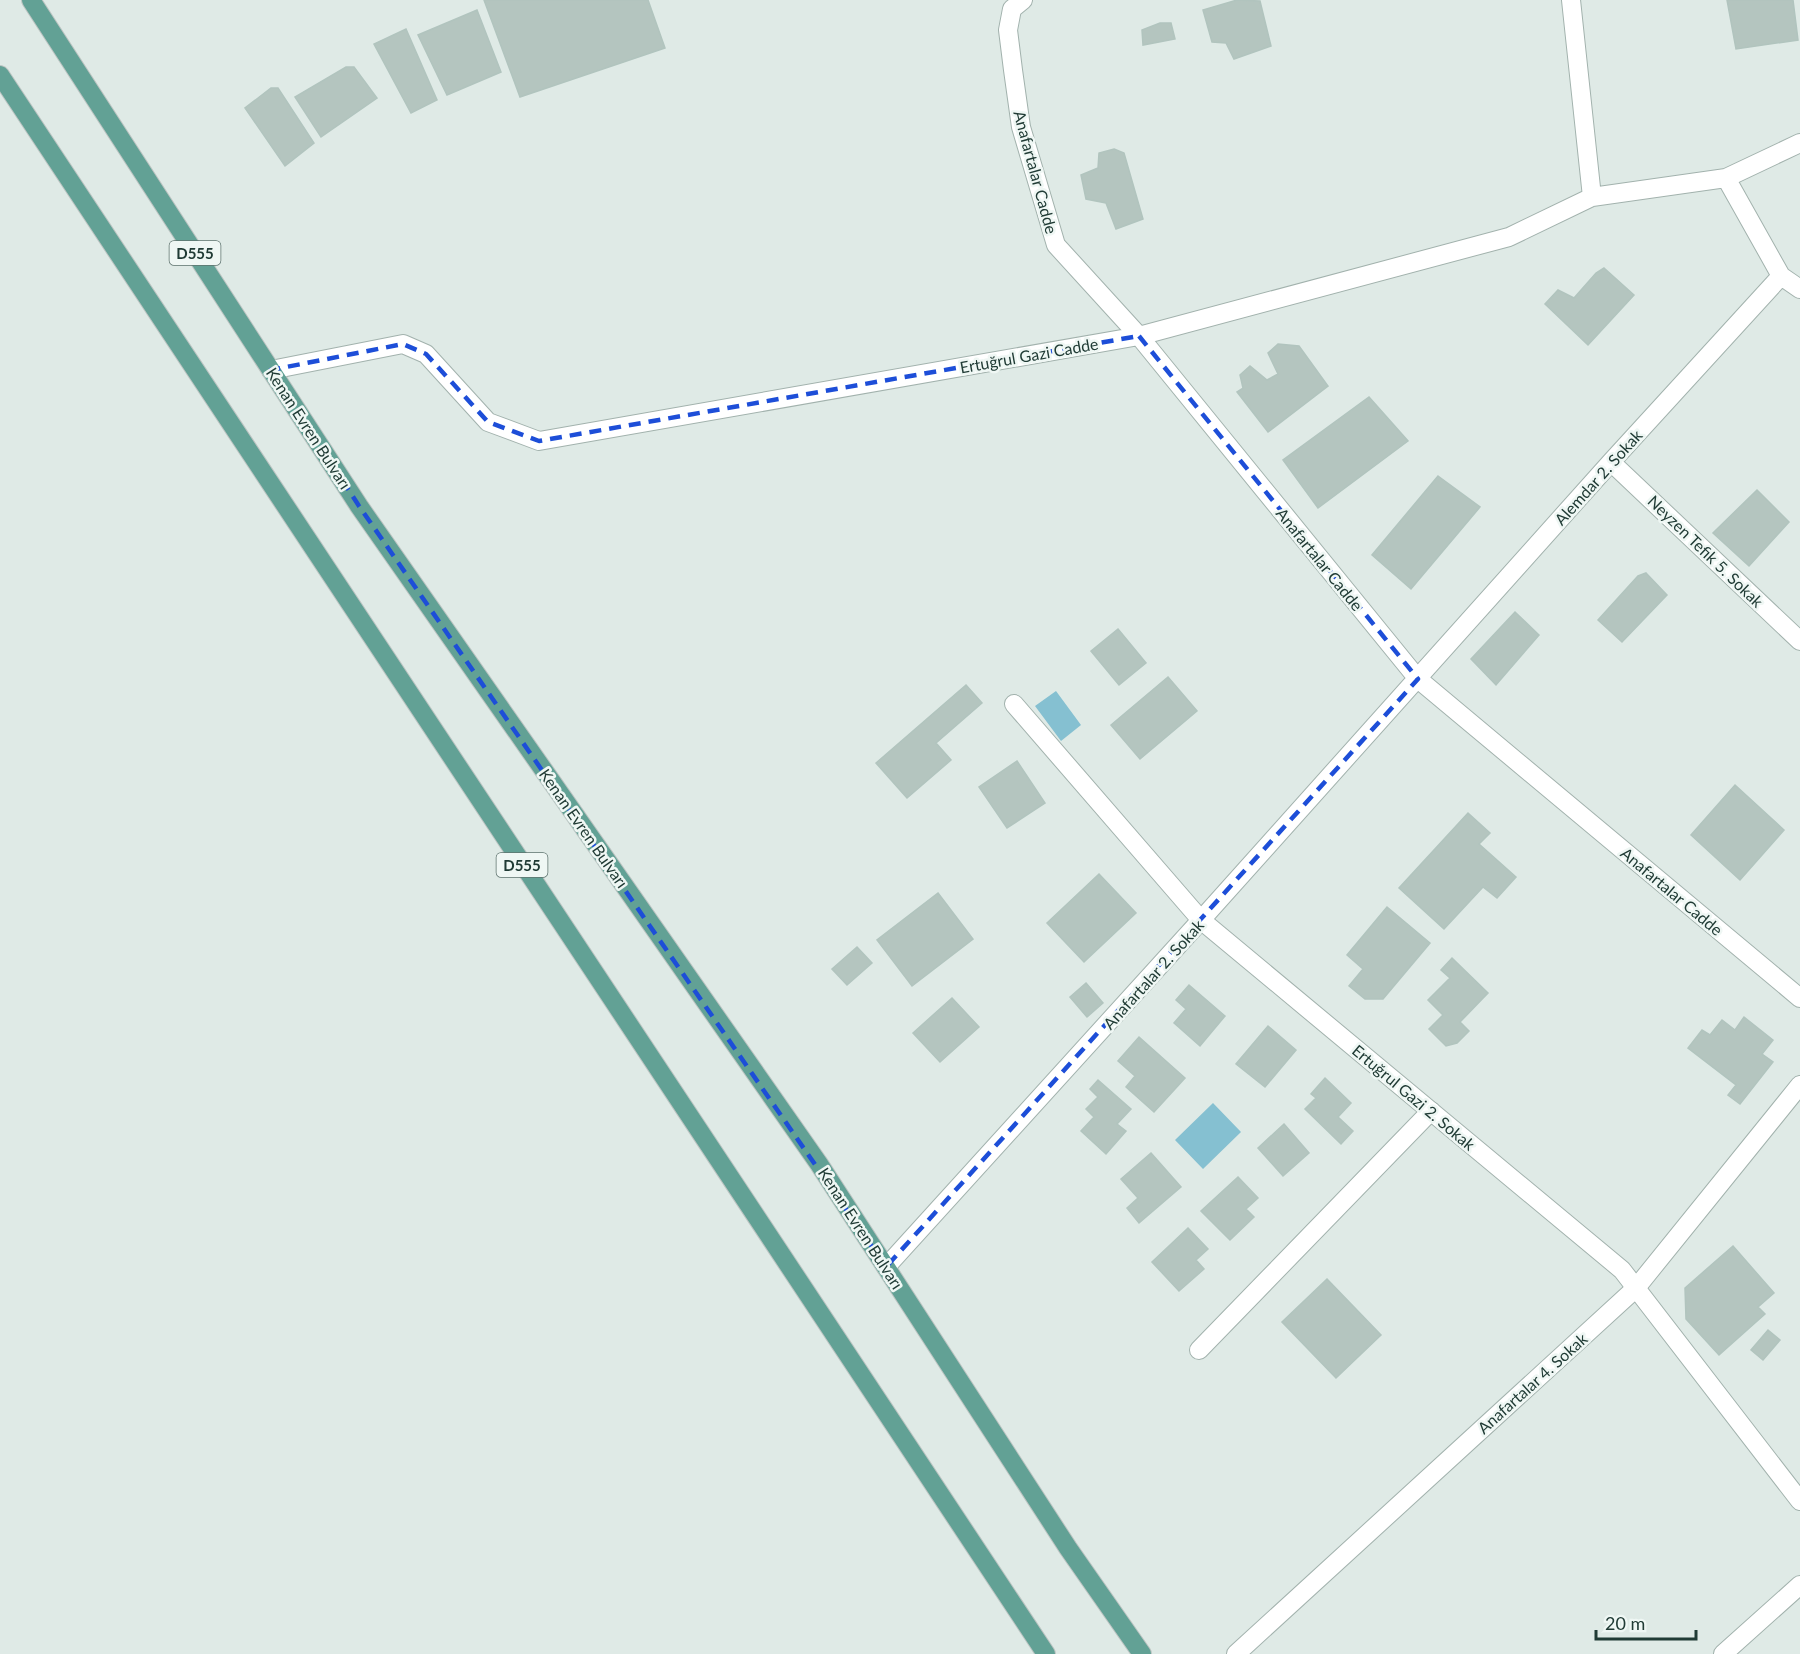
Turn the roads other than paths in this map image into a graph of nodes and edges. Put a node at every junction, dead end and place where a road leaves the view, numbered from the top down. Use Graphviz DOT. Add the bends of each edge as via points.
graph roads {
  1 [pos="31,0"];
  2 [pos="1571,0"];
  3 [pos="1018,5"];
  4 [pos="0,75"];
  5 [pos="1800,142"];
  6 [pos="1726,178"];
  7 [pos="1592,197"];
  8 [pos="1781,276"];
  9 [pos="1800,289"];
  10 [pos="1139,336"];
  11 [pos="271,370"];
  12 [pos="1611,462"];
  13 [pos="1800,641"];
  14 [pos="1418,679"];
  15 [pos="1014,704"];
  16 [pos="1202,920"];
  17 [pos="1800,998"];
  18 [pos="1800,1084"];
  19 [pos="1431,1111"];
  20 [pos="886,1267"];
  21 [pos="1636,1288"];
  22 [pos="1199,1350"];
  23 [pos="1800,1501"];
  24 [pos="1800,1585"];
  25 [pos="1046,1654"];
  26 [pos="1142,1654"];
  27 [pos="1236,1654"];
  28 [pos="1723,1654"];
  1 -- 11 [label="main road, Kenan Evren Bulvarı / D555"];
  2 -- 7 [label="street"];
  3 -- 10 [label="street, Anafartalar Cadde" via="1008,30 1021,127 1056,244"];
  4 -- 25 [label="main road, D555"];
  5 -- 6 [label="street, Ertuğrul Gazi Cadde"];
  6 -- 7 [label="street, Ertuğrul Gazi Cadde"];
  6 -- 8 [label="street"];
  7 -- 10 [label="street, Ertuğrul Gazi Cadde" via="1509,237"];
  8 -- 9 [label="street"];
  8 -- 12 [label="street, Alemdar 2. Sokak"];
  10 -- 11 [label="street, Ertuğrul Gazi Cadde" via="539,441 488,422 426,354 403,344"];
  10 -- 14 [label="street, Anafartalar Cadde"];
  11 -- 20 [label="main road, Kenan Evren Bulvarı / D555" via="359,506 819,1164"];
  12 -- 13 [label="street, Neyzen Tefik 5. Sokak"];
  12 -- 14 [label="street, Alemdar 2. Sokak"];
  14 -- 16 [label="street, Anafartalar 2. Sokak"];
  14 -- 17 [label="street, Anafartalar Cadde"];
  15 -- 16 [label="street, Ertuğrul Gazi 2. Sokak"];
  16 -- 19 [label="street, Ertuğrul Gazi 2. Sokak"];
  16 -- 20 [label="street, Anafartalar 2. Sokak"];
  18 -- 21 [label="street, Anafartalar 4. Sokak"];
  19 -- 21 [label="street, Ertuğrul Gazi 2. Sokak" via="1622,1270"];
  19 -- 22 [label="street"];
  20 -- 26 [label="main road, Kenan Evren Bulvarı / D555" via="1068,1548"];
  21 -- 23 [label="street, Ertuğrul Gazi 2. Sokak"];
  21 -- 27 [label="street, Anafartalar 4. Sokak"];
  24 -- 28 [label="street"];
}
